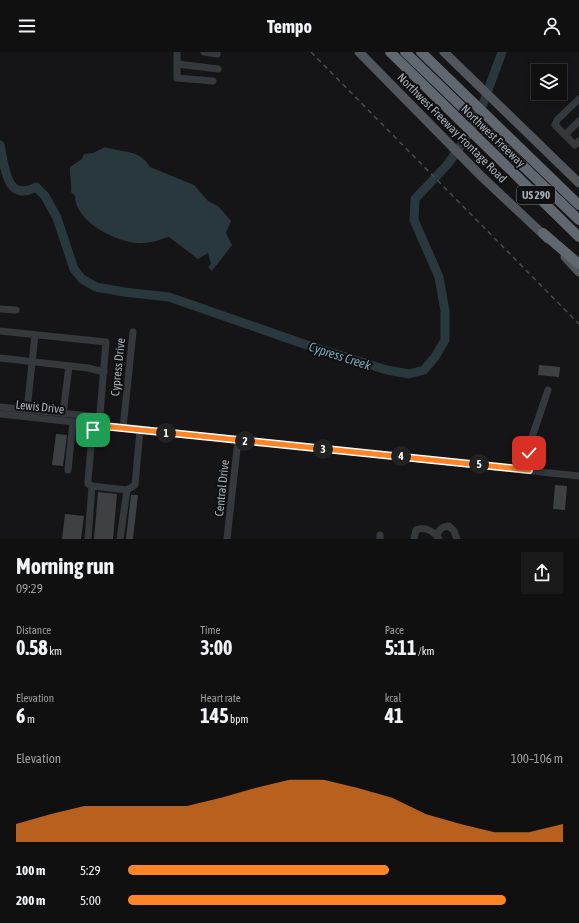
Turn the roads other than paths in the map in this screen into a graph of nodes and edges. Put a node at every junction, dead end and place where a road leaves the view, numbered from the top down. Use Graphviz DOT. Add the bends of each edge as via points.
graph roads {
  1 [pos="177,52"];
  2 [pos="204,52"];
  3 [pos="359,52"];
  4 [pos="390,52"];
  5 [pos="405,52"];
  6 [pos="421,52"];
  7 [pos="444,52"];
  8 [pos="217,54"];
  9 [pos="177,64"];
  10 [pos="218,69"];
  11 [pos="212,81"];
  12 [pos="579,99"];
  13 [pos="579,121"];
  14 [pos="565,135"];
  15 [pos="579,141"];
  16 [pos="579,183"];
  17 [pos="579,205"];
  18 [pos="579,220"];
  19 [pos="543,233"];
  20 [pos="579,237"];
  21 [pos="579,264"];
  22 [pos="579,272"];
  23 [pos="0,309"];
  24 [pos="16,310"];
  25 [pos="0,331"];
  26 [pos="133,332"];
  27 [pos="35,335"];
  28 [pos="0,358"];
  29 [pos="32,361"];
  30 [pos="69,366"];
  31 [pos="104,372"];
  32 [pos="548,390"];
  33 [pos="0,407"];
  34 [pos="27,410"];
  35 [pos="0,414"];
  36 [pos="63,414"];
  37 [pos="100,417"];
  38 [pos="73,422"];
  39 [pos="96,425"];
  40 [pos="123,428"];
  41 [pos="140,430"];
  42 [pos="238,440"];
  43 [pos="68,470"];
  44 [pos="529,470"];
  45 [pos="579,476"];
  46 [pos="92,486"];
  47 [pos="127,490"];
  48 [pos="438,538"];
  49 [pos="88,539"];
  50 [pos="120,539"];
  51 [pos="227,539"];
  52 [pos="414,539"];
  53 [pos="457,539"];
  1 -- 9 [label="street"];
  2 -- 8 [label="street"];
  3 -- 19 [label="main road, Northwest Freeway Frontage Road" via="481,176"];
  4 -- 20 [label="highway, Northwest Freeway / US 290"];
  5 -- 18 [label="highway"];
  6 -- 17 [label="highway, Northwest Freeway / US 290"];
  7 -- 16 [label="main road"];
  9 -- 10 [label="street"];
  9 -- 11 [label="street" via="177,78"];
  12 -- 14 [label="street" via="555,125"];
  13 -- 14 [label="street"];
  14 -- 15 [label="street" via="575,145"];
  19 -- 21 [label="highway"];
  19 -- 22 [label="main road, Northwest Freeway Frontage Road"];
  23 -- 24 [label="street"];
  25 -- 27 [label="street"];
  26 -- 40 [label="street, Cypress Drive"];
  27 -- 29 [label="street"];
  27 -- 31 [label="street" via="106,342"];
  28 -- 29 [label="street"];
  29 -- 30 [label="street"];
  29 -- 34 [label="street"];
  30 -- 31 [label="street"];
  30 -- 36 [label="street"];
  31 -- 37 [label="street"];
  32 -- 44 [label="street" via="530,443"];
  33 -- 34 [label="street"];
  34 -- 36 [label="street"];
  35 -- 38 [label="street, Lewis Drive"];
  36 -- 37 [label="street"];
  37 -- 39 [label="street"];
  38 -- 39 [label="street, Lewis Drive"];
  38 -- 43 [label="street"];
  39 -- 40 [label="street, Lewis Drive"];
  39 -- 46 [label="street" via="88,480 88,484"];
  40 -- 41 [label="street, Lewis Drive"];
  41 -- 42 [label="street, Lewis Drive"];
  41 -- 47 [label="street" via="136,481 132,488"];
  42 -- 44 [label="street, Lewis Drive"];
  42 -- 51 [label="street, Central Drive"];
  44 -- 45 [label="street, Lewis Drive"];
  46 -- 47 [label="street"];
  46 -- 49 [label="street"];
  47 -- 50 [label="street"];
  48 -- 52 [label="street" via="431,530 420,528 416,530"];
  48 -- 53 [label="street" via="438,531 449,526"];
}
